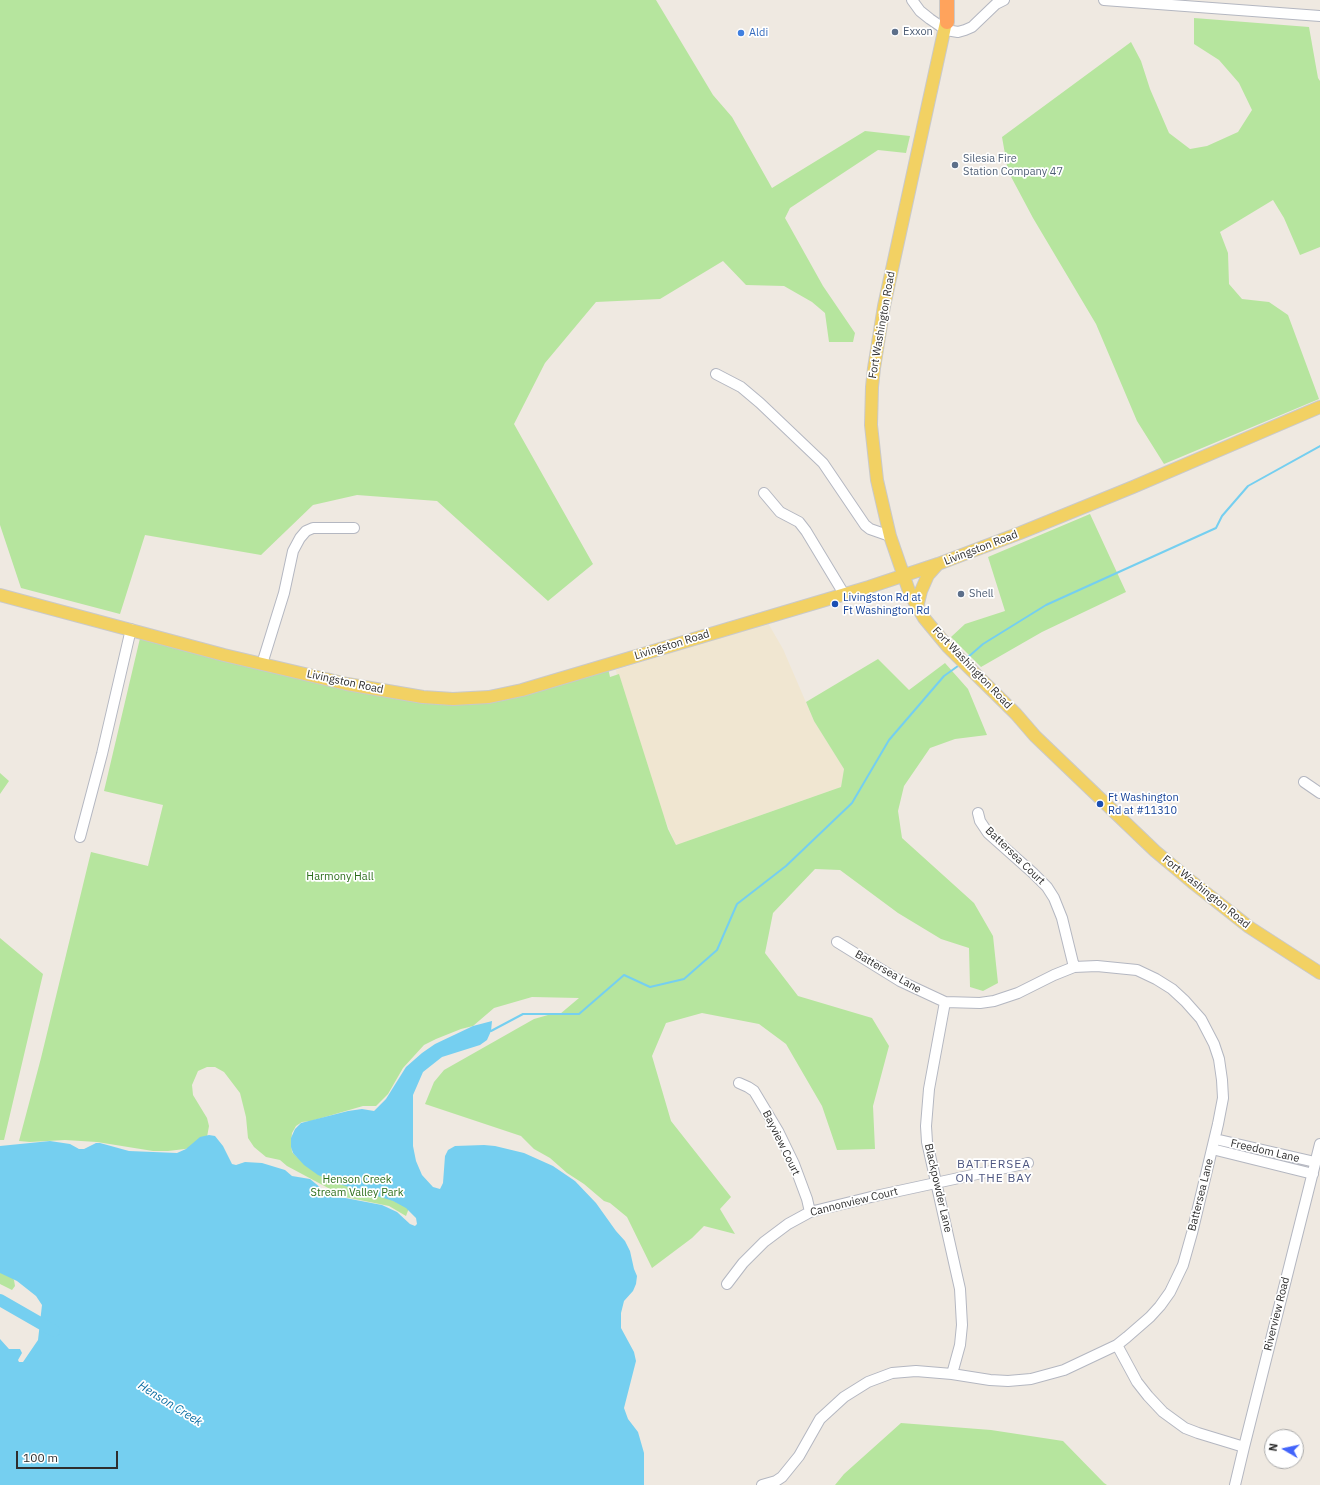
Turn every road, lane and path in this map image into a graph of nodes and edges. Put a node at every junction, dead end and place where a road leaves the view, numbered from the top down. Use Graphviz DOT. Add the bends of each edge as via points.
graph roads {
  1 [pos="912,0"];
  2 [pos="947,0"];
  3 [pos="951,0"];
  4 [pos="955,0"];
  5 [pos="1004,0"];
  6 [pos="1104,0"];
  7 [pos="1320,16"];
  8 [pos="947,22"];
  9 [pos="716,374"];
  10 [pos="1320,407"];
  11 [pos="764,493"];
  12 [pos="354,528"];
  13 [pos="890,536"];
  14 [pos="938,564"];
  15 [pos="904,576"];
  16 [pos="0,594"];
  17 [pos="844,594"];
  18 [pos="917,607"];
  19 [pos="131,629"];
  20 [pos="262,664"];
  21 [pos="1304,782"];
  22 [pos="1320,793"];
  23 [pos="978,813"];
  24 [pos="80,837"];
  25 [pos="837,942"];
  26 [pos="1074,967"];
  27 [pos="1320,973"];
  28 [pos="945,1002"];
  29 [pos="739,1083"];
  30 [pos="1213,1144"];
  31 [pos="1320,1144"];
  32 [pos="1315,1162"];
  33 [pos="1028,1163"];
  34 [pos="1313,1174"];
  35 [pos="937,1182"];
  36 [pos="810,1212"];
  37 [pos="727,1284"];
  38 [pos="1117,1345"];
  39 [pos="952,1374"];
  40 [pos="1244,1447"];
  41 [pos="762,1485"];
  42 [pos="1235,1485"];
  1 -- 8 [label="street" via="930,19"];
  2 -- 8 [label="highway"];
  3 -- 8 [label="main road, Fort Washington Road"];
  4 -- 8 [label="highway"];
  5 -- 8 [label="street" via="965,30 958,32"];
  6 -- 7 [label="street"];
  8 -- 13 [label="main road, Fort Washington Road" via="884,306 874,368 871,414 874,463"];
  9 -- 13 [label="street" via="741,388 760,403 823,463 865,525"];
  10 -- 14 [label="main road, Livingston Road" via="1133,487"];
  11 -- 17 [label="street" via="780,512 799,522"];
  12 -- 20 [label="street" via="313,528 300,538 293,551 284,593"];
  13 -- 15 [label="main road, Fort Washington Road"];
  14 -- 15 [label="main road, Livingston Road"];
  14 -- 18 [label="main road" via="928,575"];
  15 -- 17 [label="main road, Livingston Road"];
  15 -- 18 [label="main road, Fort Washington Road"];
  16 -- 19 [label="main road, Livingston Road"];
  17 -- 20 [label="main road, Livingston Road" via="522,690 489,697 453,699 409,695 347,684"];
  18 -- 27 [label="main road, Fort Washington Road" via="938,636 1035,736 1155,851 1249,927"];
  19 -- 20 [label="main road, Livingston Road"];
  19 -- 24 [label="street"];
  21 -- 22 [label="street"];
  23 -- 26 [label="street, Battersea Court" via="988,833 1033,873 1054,898 1062,918"];
  25 -- 28 [label="street, Battersea Lane" via="900,981"];
  26 -- 28 [label="street, Battersea Lane" via="1018,993 994,1001"];
  26 -- 30 [label="street, Battersea Lane" via="1104,966 1136,970 1172,989 1192,1008 1214,1044 1221,1070 1223,1098"];
  28 -- 35 [label="street, Blackpowder Lane" via="929,1088 926,1126 927,1142"];
  29 -- 36 [label="street, Bayview Court" via="754,1091 778,1131 794,1164"];
  30 -- 32 [label="street, Freedom Lane"];
  30 -- 34 [label="street, Freedom Lane"];
  30 -- 38 [label="street, Battersea Lane" via="1186,1255 1170,1292 1155,1311"];
  31 -- 32 [label="street, Riverview Road"];
  32 -- 34 [label="street, Riverview Road"];
  33 -- 35 [label="street, Cannonview Court"];
  34 -- 40 [label="street, Riverview Road"];
  35 -- 36 [label="street, Cannonview Court"];
  35 -- 39 [label="street, Blackpowder Lane" via="956,1264 962,1311 961,1341"];
  36 -- 37 [label="street, Cannonview Court" via="764,1242"];
  38 -- 39 [label="street, Battersea Lane" via="1064,1370 1031,1378 1008,1381"];
  38 -- 40 [label="street" via="1138,1382 1163,1412 1185,1428"];
  39 -- 41 [label="street, Battersea Lane" via="904,1371 881,1377 859,1387 820,1419 799,1456 782,1477"];
  40 -- 42 [label="street, Riverview Road"];
}
